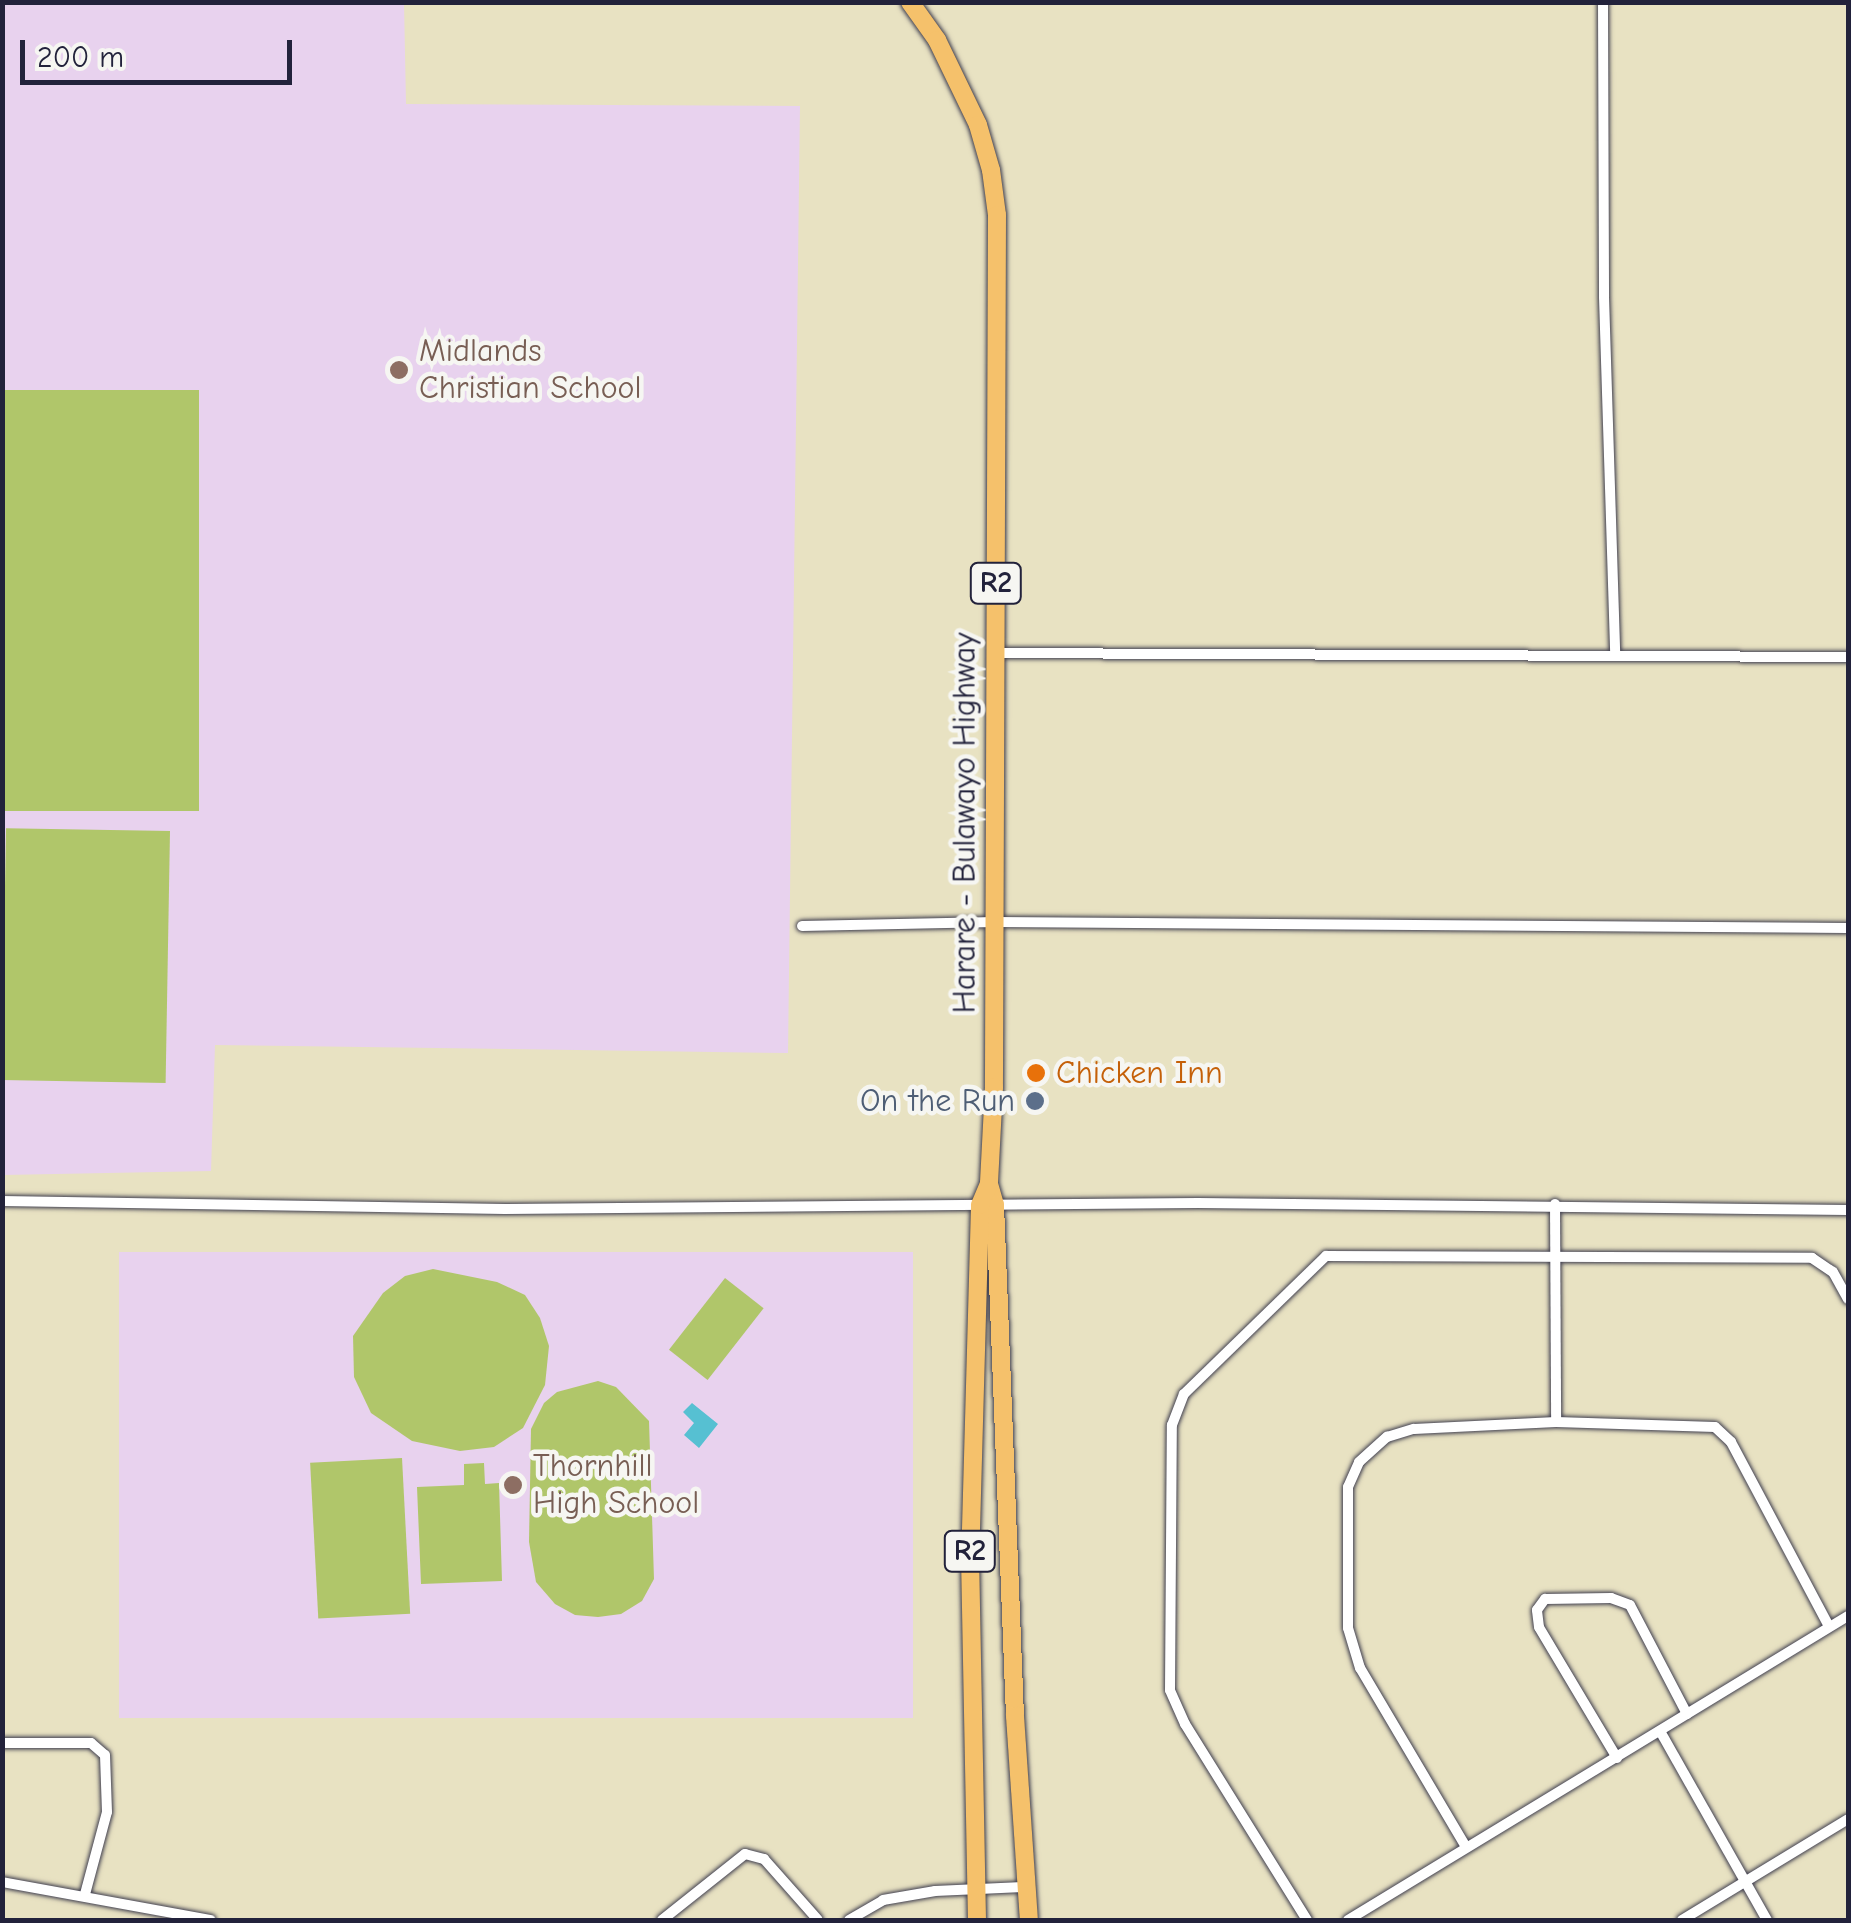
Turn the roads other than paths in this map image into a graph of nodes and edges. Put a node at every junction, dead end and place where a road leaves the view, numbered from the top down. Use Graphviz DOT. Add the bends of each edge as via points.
graph roads {
  1 [pos="910,2"];
  2 [pos="1603,2"];
  3 [pos="996,652"];
  4 [pos="1615,655"];
  5 [pos="1848,656"];
  6 [pos="995,922"];
  7 [pos="802,926"];
  8 [pos="1848,928"];
  9 [pos="3,1201"];
  10 [pos="1554,1204"];
  11 [pos="988,1206"];
  12 [pos="1848,1210"];
  13 [pos="1556,1258"];
  14 [pos="1848,1299"];
  15 [pos="1556,1422"];
  16 [pos="1848,1616"];
  17 [pos="1829,1626"];
  18 [pos="1688,1714"];
  19 [pos="1660,1731"];
  20 [pos="2,1742"];
  21 [pos="1617,1758"];
  22 [pos="1848,1819"];
  23 [pos="1466,1847"];
  24 [pos="2,1882"];
  25 [pos="1744,1882"];
  26 [pos="1024,1887"];
  27 [pos="973,1890"];
  28 [pos="85,1894"];
  29 [pos="211,1920"];
  30 [pos="662,1920"];
  31 [pos="818,1920"];
  32 [pos="849,1920"];
  33 [pos="978,1920"];
  34 [pos="1029,1920"];
  35 [pos="1307,1920"];
  36 [pos="1348,1920"];
  37 [pos="1682,1920"];
  38 [pos="1767,1920"];
  1 -- 3 [label="highway, Harare - Bulawayo Highway / R2" via="954,72 992,170 1000,280"];
  2 -- 4 [label="street"];
  3 -- 4 [label="street"];
  3 -- 6 [label="highway, Harare - Bulawayo Highway / R2"];
  4 -- 5 [label="street"];
  6 -- 7 [label="street"];
  6 -- 8 [label="street"];
  6 -- 11 [label="highway, Harare - Bulawayo Highway / R2"];
  9 -- 11 [label="street" via="505,1210"];
  10 -- 11 [label="street"];
  10 -- 12 [label="street"];
  10 -- 13 [label="street"];
  11 -- 26 [label="highway, Harare - Bulawayo Highway / R2"];
  11 -- 27 [label="highway, Harare - Bulawayo Highway / R2" via="970,1565"];
  13 -- 14 [label="street" via="1812,1258 1832,1272"];
  13 -- 15 [label="street"];
  13 -- 35 [label="street" via="1326,1256 1175,1407 1170,1690"];
  15 -- 17 [label="street" via="1704,1424 1723,1434"];
  15 -- 23 [label="street" via="1399,1432 1358,1462 1348,1487 1345,1602 1353,1650"];
  16 -- 17 [label="street"];
  17 -- 18 [label="street"];
  18 -- 19 [label="street"];
  18 -- 21 [label="street" via="1630,1605 1611,1598 1545,1599 1537,1610 1538,1627"];
  19 -- 21 [label="street"];
  19 -- 25 [label="street"];
  20 -- 28 [label="street" via="92,1743 105,1755 107,1812"];
  21 -- 23 [label="street"];
  22 -- 25 [label="street"];
  23 -- 36 [label="street"];
  24 -- 28 [label="street"];
  25 -- 37 [label="street"];
  25 -- 38 [label="street"];
  26 -- 27 [label="street"];
  26 -- 34 [label="highway, Harare - Bulawayo Highway / R2"];
  27 -- 32 [label="street" via="884,1900"];
  27 -- 33 [label="highway, Harare - Bulawayo Highway / R2"];
  28 -- 29 [label="street"];
  30 -- 31 [label="street" via="744,1854 764,1859"];
}
